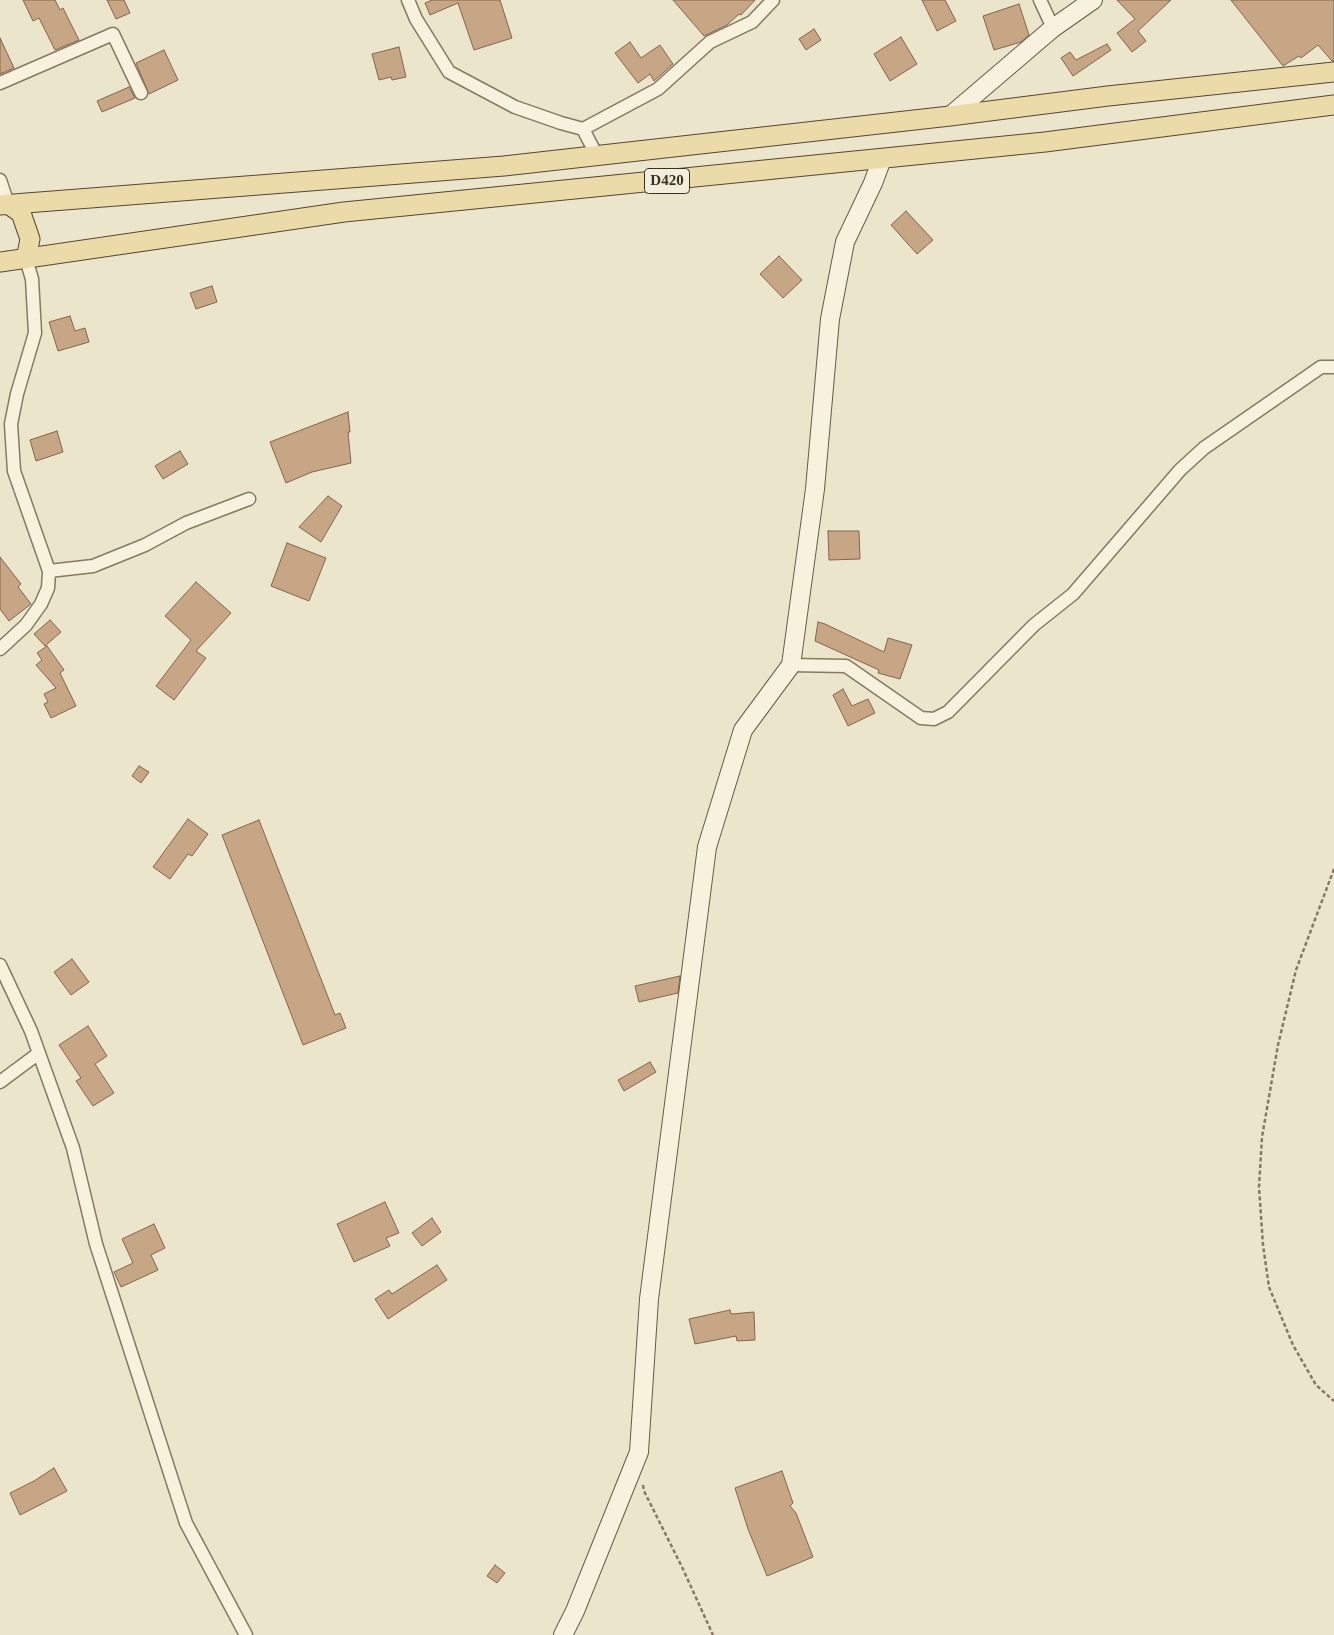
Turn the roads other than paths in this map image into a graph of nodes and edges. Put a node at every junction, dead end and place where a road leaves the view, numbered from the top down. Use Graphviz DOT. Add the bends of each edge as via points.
graph roads {
  1 [pos="408,0"];
  2 [pos="773,0"];
  3 [pos="1040,0"];
  4 [pos="1093,0"];
  5 [pos="1053,28"];
  6 [pos="1334,72"];
  7 [pos="0,83"];
  8 [pos="141,93"];
  9 [pos="1334,106"];
  10 [pos="950,116"];
  11 [pos="584,129"];
  12 [pos="597,156"];
  13 [pos="882,159"];
  14 [pos="0,180"];
  15 [pos="4,204"];
  16 [pos="26,259"];
  17 [pos="0,262"];
  18 [pos="1334,367"];
  19 [pos="249,499"];
  20 [pos="49,571"];
  21 [pos="0,649"];
  22 [pos="791,665"];
  23 [pos="0,965"];
  24 [pos="39,1053"];
  25 [pos="0,1082"];
  26 [pos="246,1635"];
  27 [pos="563,1635"];
  1 -- 11 [label="street" via="449,72 515,108"];
  2 -- 11 [label="street" via="752,22 710,42 658,89"];
  3 -- 5 [label="street"];
  4 -- 5 [label="street"];
  5 -- 10 [label="street"];
  6 -- 10 [label="main road, D420"];
  7 -- 8 [label="street" via="113,34"];
  9 -- 13 [label="main road, D420"];
  10 -- 12 [label="main road, D420"];
  11 -- 12 [label="street"];
  12 -- 15 [label="main road, D420" via="484,168"];
  13 -- 16 [label="main road, D420" via="344,212"];
  13 -- 22 [label="street" via="845,242 830,319 816,489"];
  14 -- 15 [label="street"];
  15 -- 16 [label="main road" via="21,213 30,239"];
  16 -- 17 [label="main road, D420"];
  16 -- 20 [label="street" via="32,279 34,333 12,424 14,471"];
  18 -- 22 [label="street" via="1320,367 1204,448 1180,470 1073,594 1034,625 948,712 934,719 921,718 846,666"];
  19 -- 20 [label="street" via="186,523 145,545 93,566"];
  20 -- 21 [label="street" via="48,588 41,604"];
  22 -- 27 [label="street" via="743,730 707,847 649,1299 639,1452"];
  23 -- 24 [label="street"];
  24 -- 25 [label="street"];
  24 -- 26 [label="street" via="73,1148 96,1244 186,1523"];
}
